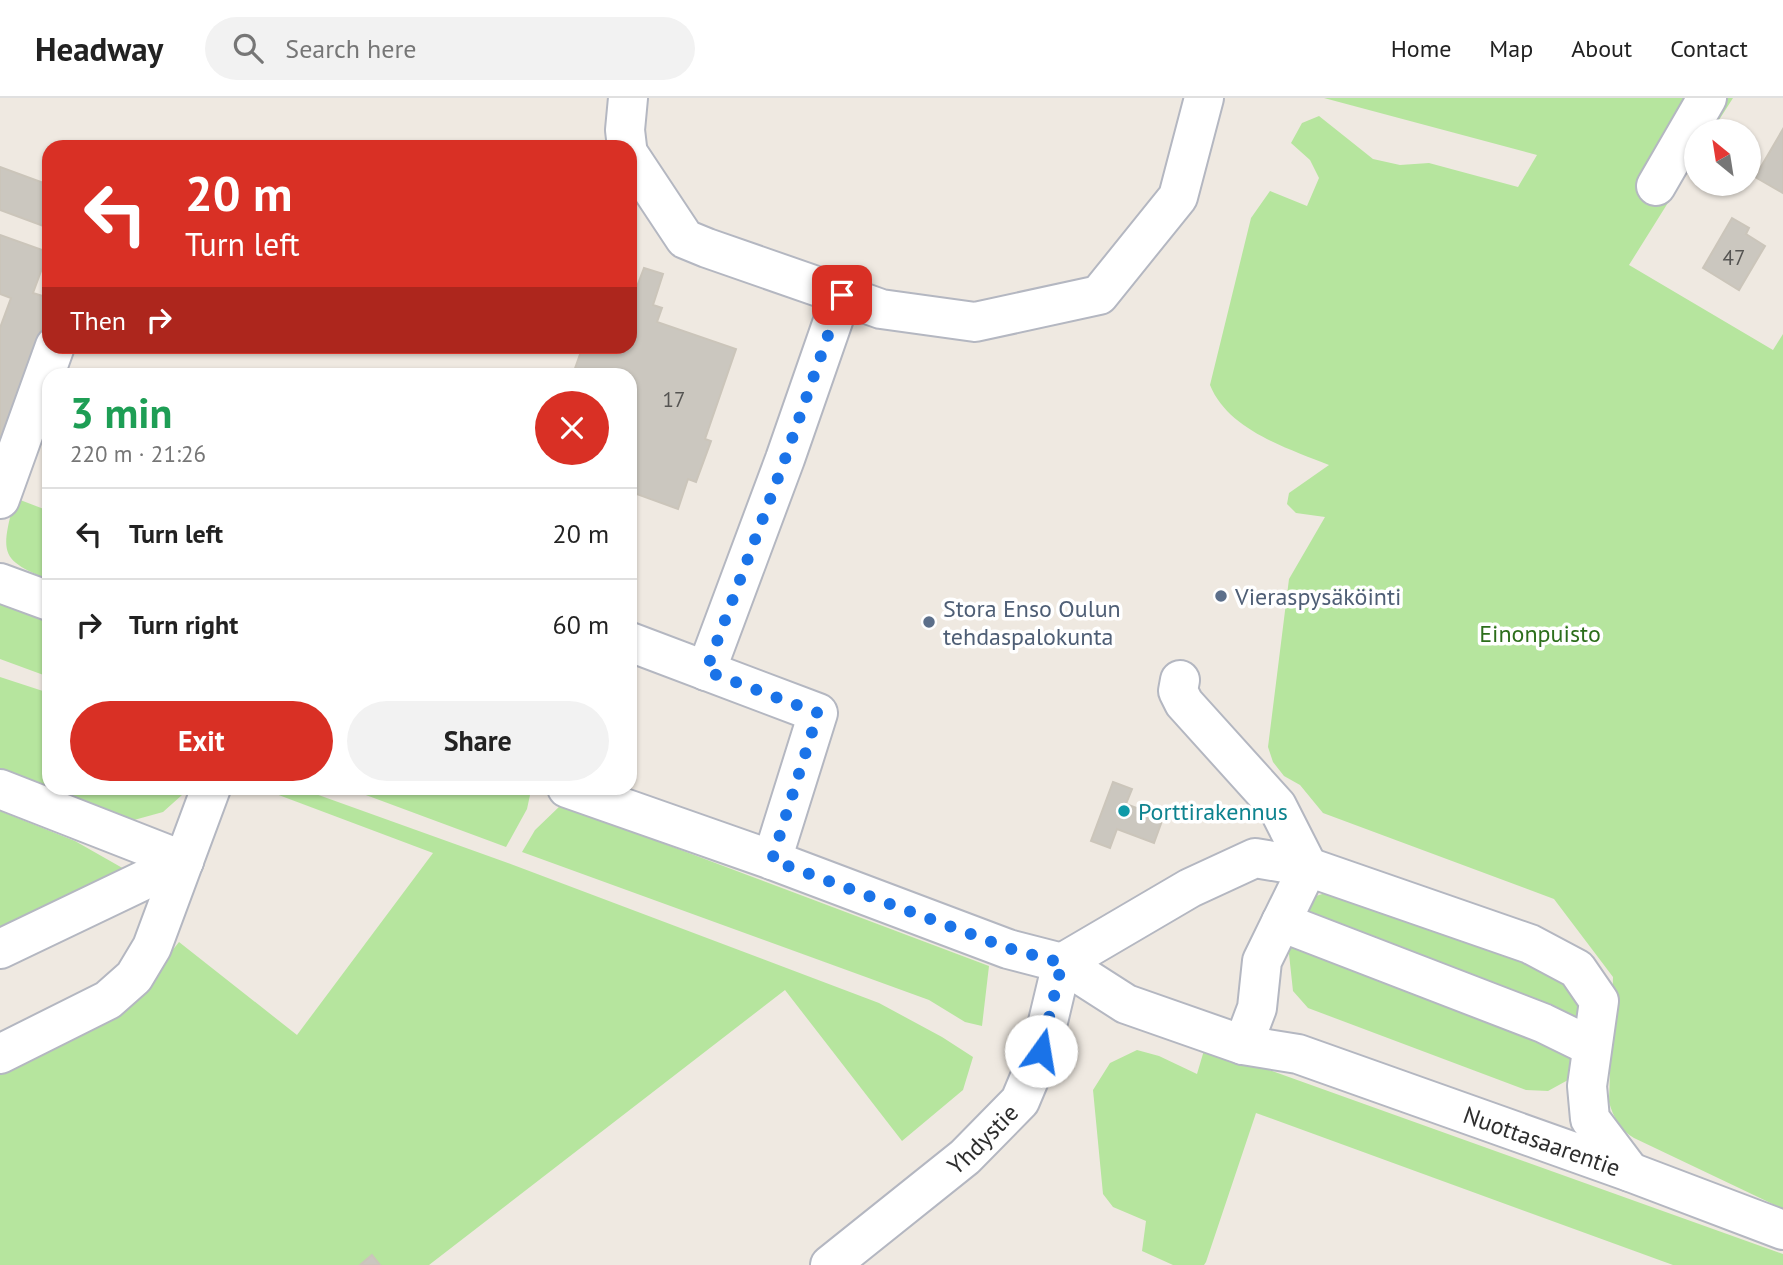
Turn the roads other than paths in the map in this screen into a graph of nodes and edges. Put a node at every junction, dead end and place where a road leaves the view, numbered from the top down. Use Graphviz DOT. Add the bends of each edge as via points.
graph roads {
  1 [pos="628,98"];
  2 [pos="1204,98"];
  3 [pos="1707,98"];
  4 [pos="626,140"];
  5 [pos="637,167"];
  6 [pos="1656,186"];
  7 [pos="842,295"];
  8 [pos="42,382"];
  9 [pos="0,499"];
  10 [pos="0,583"];
  11 [pos="42,598"];
  12 [pos="637,645"];
  13 [pos="706,671"];
  14 [pos="1181,680"];
  15 [pos="0,789"];
  16 [pos="208,795"];
  17 [pos="587,795"];
  18 [pos="772,860"];
  19 [pos="184,861"];
  20 [pos="1308,867"];
  21 [pos="1281,922"];
  22 [pos="0,949"];
  23 [pos="1062,963"];
  24 [pos="1235,1035"];
  25 [pos="1592,1047"];
  26 [pos="0,1054"];
  27 [pos="1630,1172"];
  28 [pos="1783,1230"];
  29 [pos="837,1263"];
  1 -- 4 [label="street"];
  2 -- 7 [label="street" via="1178,197 1099,295 975,323 881,309"];
  3 -- 6 [label="street"];
  5 -- 7 [label="street" via="685,239"];
  7 -- 13 [label="street"];
  8 -- 9 [label="street"];
  10 -- 11 [label="street"];
  12 -- 13 [label="street"];
  13 -- 18 [label="street" via="818,713"];
  14 -- 20 [label="street" via="1178,691 1184,703 1277,806"];
  15 -- 19 [label="street"];
  16 -- 19 [label="street"];
  17 -- 18 [label="street, Nuottasaarentie"];
  18 -- 23 [label="street, Nuottasaarentie" via="1008,948"];
  19 -- 22 [label="street"];
  19 -- 26 [label="street" via="152,947 134,976 108,1000"];
  20 -- 21 [label="street"];
  20 -- 23 [label="street" via="1255,858 1190,888"];
  20 -- 25 [label="street" via="1530,944 1577,969 1599,1001"];
  21 -- 24 [label="street" via="1262,961 1257,1008"];
  21 -- 25 [label="street" via="1543,1023"];
  23 -- 24 [label="street" via="1126,1004"];
  23 -- 24 [label="street, Nuottasaarentie" via="1146,986 1242,1021"];
  23 -- 29 [label="street, Yhdystie" via="1041,1051 1020,1101 965,1157"];
  24 -- 27 [label="street, Nuottasaarentie"];
  25 -- 27 [label="street" via="1587,1086 1590,1119"];
  27 -- 28 [label="street, Nuottasaarentie"];
}
